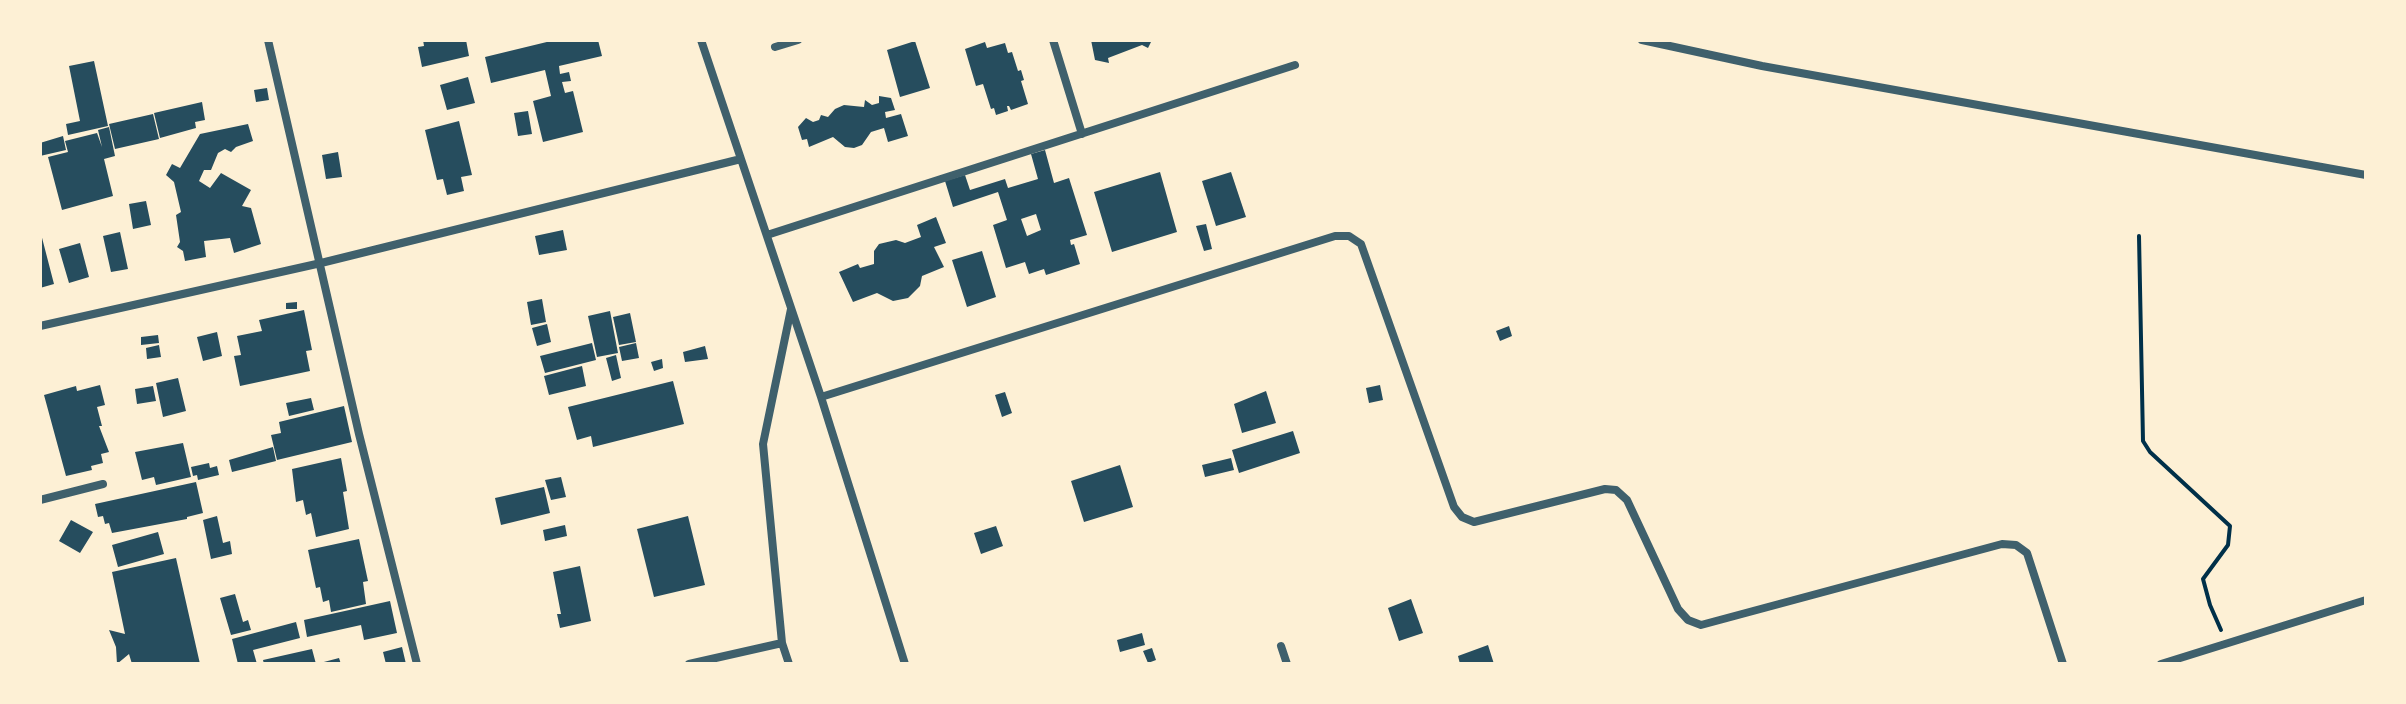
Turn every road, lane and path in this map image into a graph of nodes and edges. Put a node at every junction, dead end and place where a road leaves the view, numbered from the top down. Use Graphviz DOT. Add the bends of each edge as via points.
graph roads {
  1 [pos="268,40"];
  2 [pos="701,40"];
  3 [pos="798,40"];
  4 [pos="1053,40"];
  5 [pos="1642,40"];
  6 [pos="775,47"];
  7 [pos="1295,65"];
  8 [pos="1082,134"];
  9 [pos="741,159"];
  10 [pos="2366,175"];
  11 [pos="767,235"];
  12 [pos="2139,236"];
  13 [pos="321,263"];
  14 [pos="791,308"];
  15 [pos="40,326"];
  16 [pos="821,397"];
  17 [pos="103,484"];
  18 [pos="40,500"];
  19 [pos="2366,600"];
  20 [pos="782,643"];
  21 [pos="2227,643"];
  22 [pos="1281,646"];
  23 [pos="417,664"];
  24 [pos="689,664"];
  25 [pos="789,664"];
  26 [pos="905,664"];
  27 [pos="1287,664"];
  28 [pos="2063,664"];
  29 [pos="2161,664"];
  1 -- 13 [label="street"];
  2 -- 9 [label="street"];
  3 -- 6 [label="street"];
  4 -- 8 [label="street"];
  5 -- 10 [label="street"];
  7 -- 8 [label="street"];
  8 -- 11 [label="street"];
  9 -- 11 [label="street"];
  9 -- 13 [label="street"];
  11 -- 14 [label="street"];
  12 -- 21 [label="path" via="2143,441 2230,526 2228,545 2203,579"];
  13 -- 15 [label="street"];
  13 -- 23 [label="street"];
  14 -- 16 [label="street"];
  14 -- 20 [label="street" via="763,444"];
  16 -- 26 [label="street"];
  16 -- 28 [label="street" via="1335,236 1349,236 1361,244 1454,507 1462,517 1474,522 1616,490 1627,500 1678,609 1701,625 2002,544 2016,545 2027,553"];
  17 -- 18 [label="street"];
  19 -- 21 [label="street"];
  20 -- 24 [label="street"];
  20 -- 25 [label="street"];
  21 -- 29 [label="street"];
  22 -- 27 [label="street"];
}
